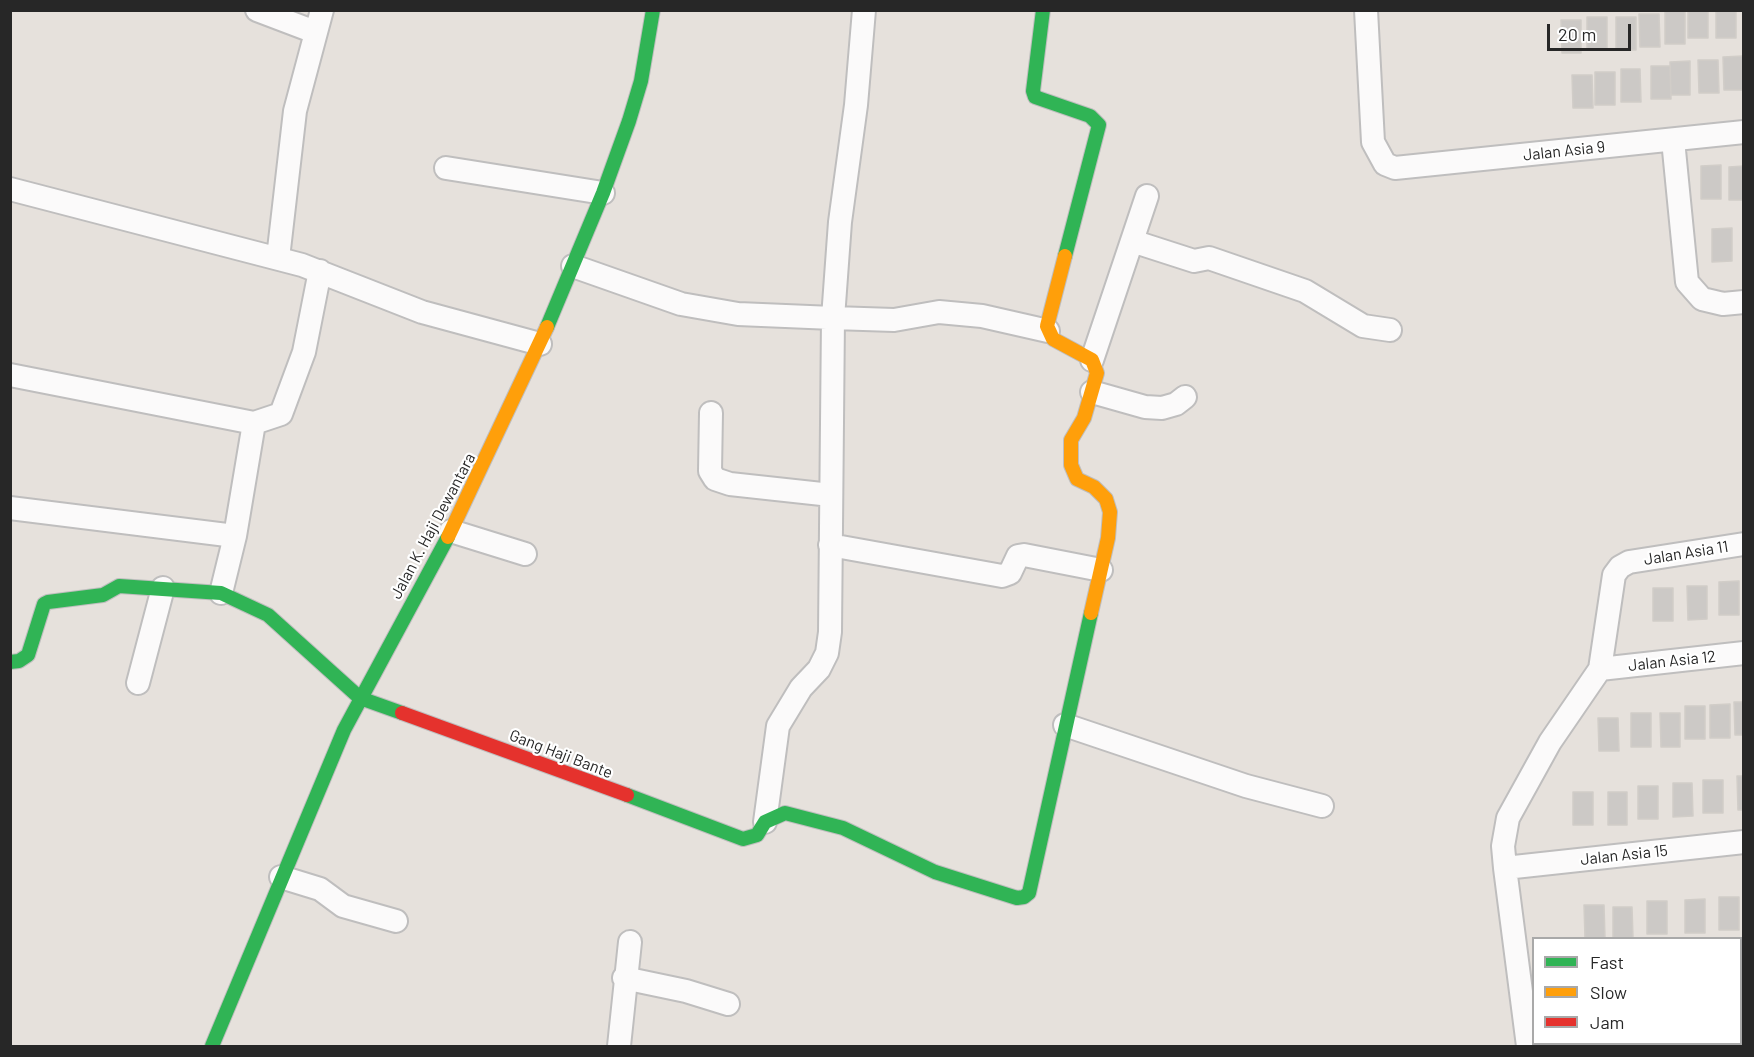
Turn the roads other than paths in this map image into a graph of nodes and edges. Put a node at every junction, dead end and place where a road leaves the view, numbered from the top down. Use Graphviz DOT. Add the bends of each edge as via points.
graph roads {
  1 [pos="258,10"];
  2 [pos="653,10"];
  3 [pos="864,10"];
  4 [pos="1043,10"];
  5 [pos="1366,10"];
  6 [pos="318,21"];
  7 [pos="1743,132"];
  8 [pos="1673,140"];
  9 [pos="446,168"];
  10 [pos="10,189"];
  11 [pos="603,193"];
  12 [pos="1147,196"];
  13 [pos="1132,241"];
  14 [pos="278,258"];
  15 [pos="573,266"];
  16 [pos="320,271"];
  17 [pos="1743,302"];
  18 [pos="833,318"];
  19 [pos="1390,330"];
  20 [pos="1048,331"];
  21 [pos="540,344"];
  22 [pos="1092,360"];
  23 [pos="10,375"];
  24 [pos="1092,392"];
  25 [pos="1185,397"];
  26 [pos="711,413"];
  27 [pos="254,423"];
  28 [pos="831,495"];
  29 [pos="10,508"];
  30 [pos="451,531"];
  31 [pos="235,536"];
  32 [pos="1743,544"];
  33 [pos="830,545"];
  34 [pos="525,554"];
  35 [pos="1101,570"];
  36 [pos="164,588"];
  37 [pos="221,593"];
  38 [pos="1743,654"];
  39 [pos="10,662"];
  40 [pos="1600,669"];
  41 [pos="138,683"];
  42 [pos="360,698"];
  43 [pos="1065,725"];
  44 [pos="1322,806"];
  45 [pos="758,830"];
  46 [pos="1743,842"];
  47 [pos="1505,868"];
  48 [pos="281,877"];
  49 [pos="396,921"];
  50 [pos="630,942"];
  51 [pos="624,978"];
  52 [pos="728,1004"];
  53 [pos="1615,1045"];
  54 [pos="212,1047"];
  55 [pos="619,1047"];
  56 [pos="1528,1047"];
  57 [pos="1597,1047"];
  1 -- 6 [label="street"];
  2 -- 11 [label="street, Jalan K. Haji Dewantara" via="641,81"];
  3 -- 18 [label="street"];
  4 -- 20 [label="street" via="1035,97 1090,116 1099,125"];
  5 -- 8 [label="street, Jalan Asia 9" via="1373,142 1385,164 1410,168"];
  6 -- 14 [label="street" via="295,111"];
  7 -- 8 [label="street, Jalan Asia 9"];
  8 -- 17 [label="street" via="1687,282 1702,299 1723,304"];
  9 -- 11 [label="street"];
  10 -- 14 [label="street"];
  11 -- 15 [label="street, Jalan K. Haji Dewantara"];
  12 -- 13 [label="street"];
  13 -- 19 [label="street" via="1194,261 1209,258 1305,291 1363,326"];
  13 -- 22 [label="street"];
  14 -- 16 [label="street"];
  15 -- 18 [label="street" via="681,303 738,314"];
  15 -- 21 [label="street, Jalan K. Haji Dewantara"];
  16 -- 21 [label="street" via="422,312"];
  16 -- 27 [label="street" via="304,352 281,414"];
  18 -- 20 [label="street" via="894,320 939,312 982,316"];
  18 -- 28 [label="street"];
  20 -- 22 [label="street" via="1053,339"];
  21 -- 30 [label="street, Jalan K. Haji Dewantara"];
  22 -- 24 [label="street" via="1097,373"];
  23 -- 27 [label="street"];
  24 -- 25 [label="street" via="1162,408"];
  24 -- 35 [label="street" via="1084,418 1071,440 1071,465 1077,479 1106,500 1110,512"];
  26 -- 28 [label="street" via="710,471 715,479"];
  27 -- 31 [label="street"];
  28 -- 33 [label="street"];
  29 -- 31 [label="street"];
  30 -- 34 [label="street"];
  30 -- 42 [label="street, Jalan K. Haji Dewantara"];
  31 -- 37 [label="street"];
  32 -- 40 [label="street, Jalan Asia 11" via="1629,562 1620,567 1614,575"];
  33 -- 35 [label="street" via="1002,576 1008,575 1018,556 1024,555"];
  33 -- 45 [label="street" via="827,653 778,726"];
  35 -- 43 [label="street"];
  36 -- 37 [label="street"];
  36 -- 39 [label="street" via="119,586 103,595 48,602 44,604 28,655"];
  36 -- 41 [label="street"];
  37 -- 42 [label="street" via="268,615"];
  38 -- 40 [label="street, Jalan Asia 12"];
  40 -- 47 [label="street" via="1550,742 1508,818 1503,846"];
  42 -- 45 [label="street, Gang Haji Bante" via="742,839"];
  42 -- 48 [label="street, Jalan K. Haji Dewantara"];
  43 -- 44 [label="street" via="1246,786"];
  43 -- 45 [label="street" via="1029,893 1024,897 935,872 843,828 785,813"];
  46 -- 47 [label="street, Jalan Asia 15"];
  47 -- 56 [label="street"];
  48 -- 49 [label="street" via="320,889 343,906"];
  48 -- 54 [label="street, Jalan K. Haji Dewantara"];
  50 -- 51 [label="street"];
  51 -- 52 [label="street"];
  51 -- 55 [label="street"];
  53 -- 57 [label="street"];
}
